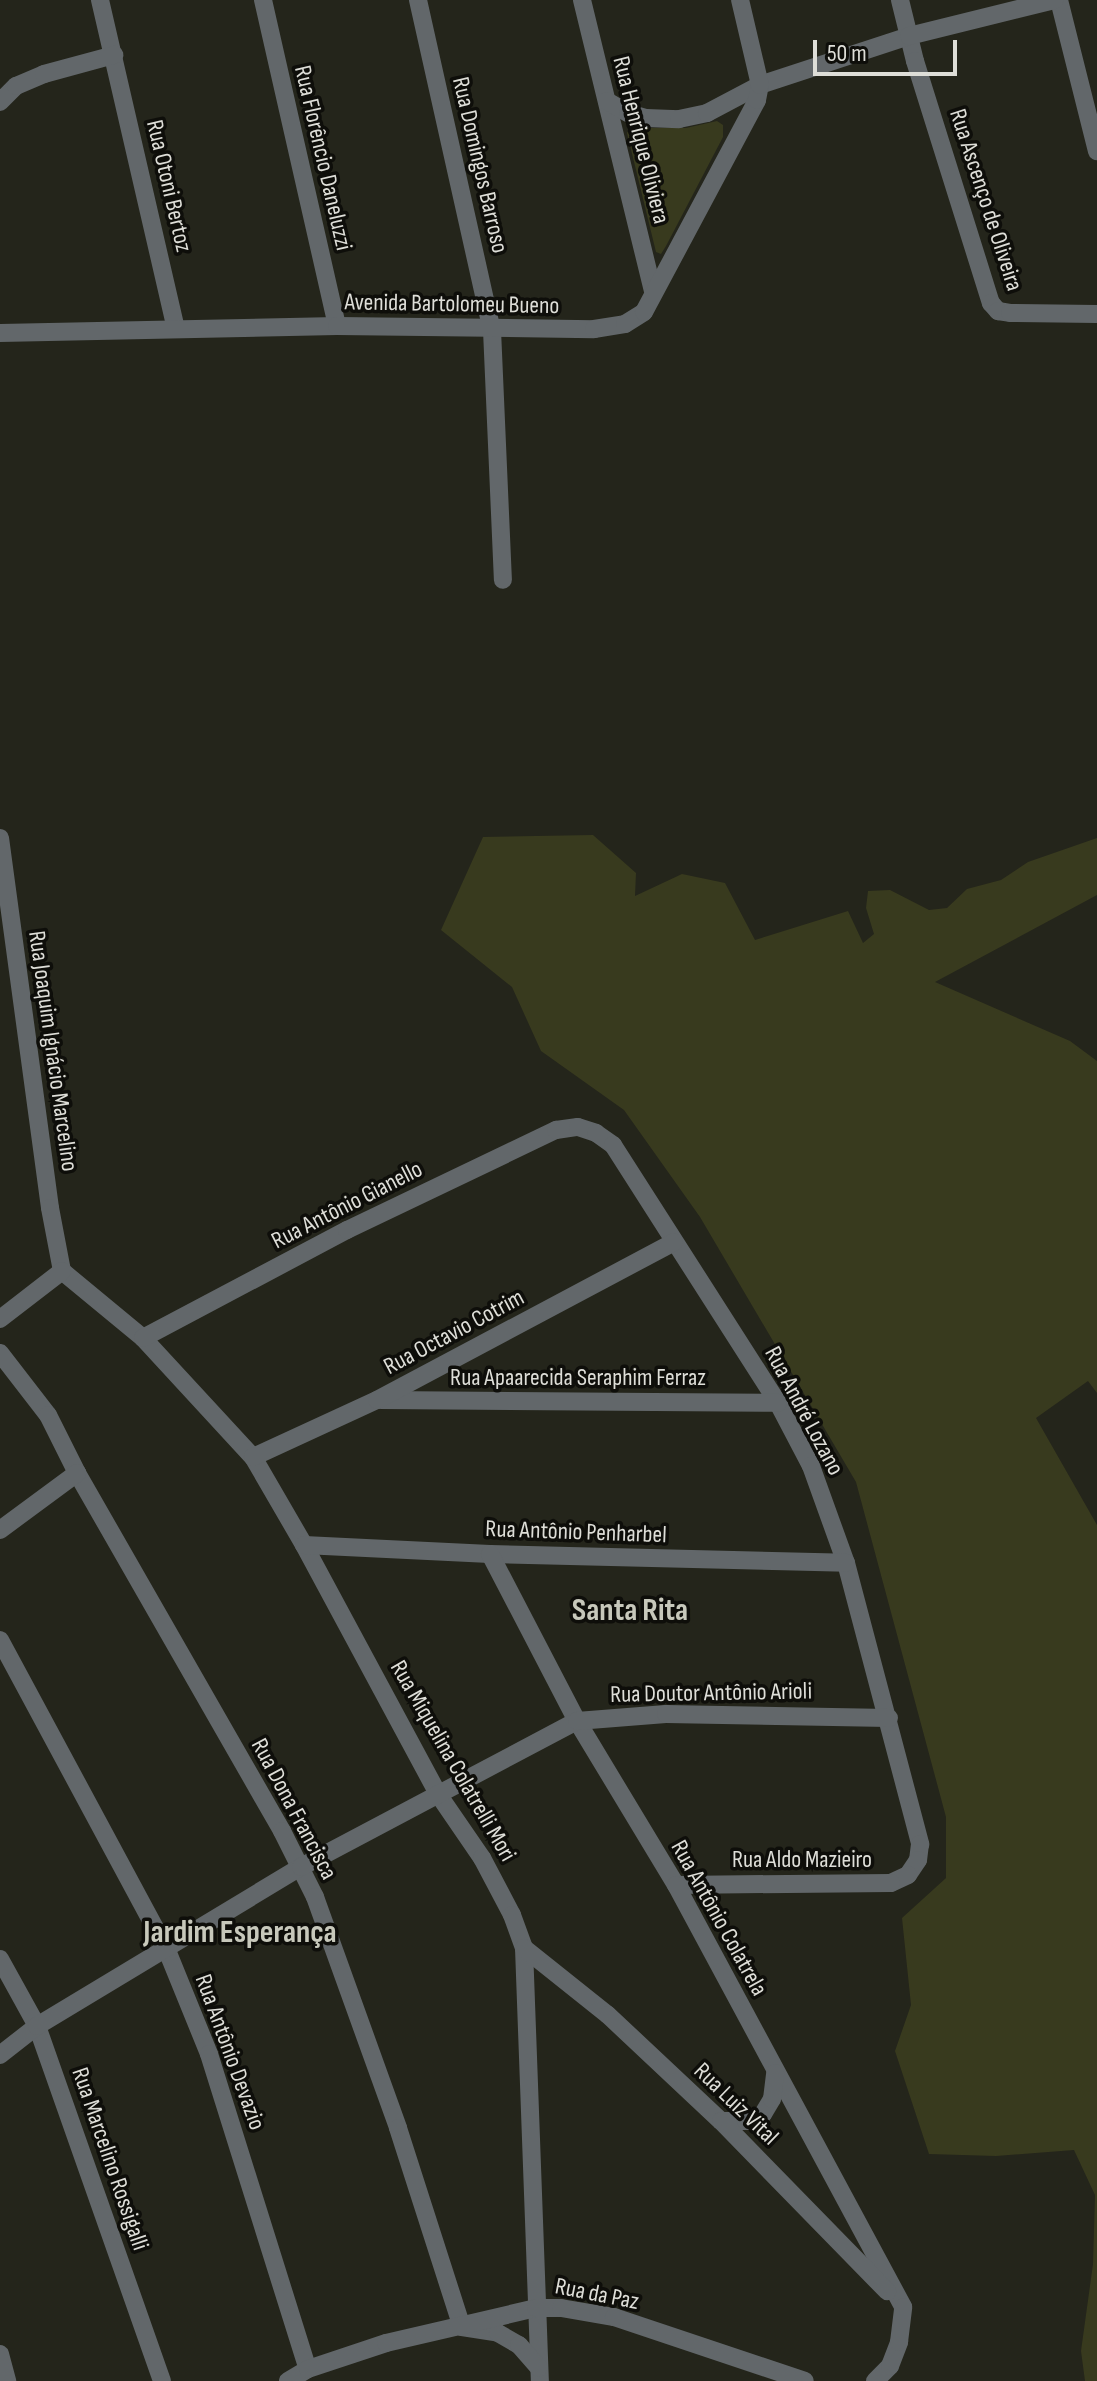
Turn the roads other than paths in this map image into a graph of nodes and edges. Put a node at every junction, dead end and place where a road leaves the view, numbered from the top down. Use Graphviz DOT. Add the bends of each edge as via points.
graph roads {
  1 [pos="100,0"];
  2 [pos="263,0"];
  3 [pos="418,0"];
  4 [pos="582,0"];
  5 [pos="740,0"];
  6 [pos="900,0"];
  7 [pos="1057,0"];
  8 [pos="909,36"];
  9 [pos="114,55"];
  10 [pos="760,85"];
  11 [pos="607,101"];
  12 [pos="0,102"];
  13 [pos="1097,151"];
  14 [pos="653,292"];
  15 [pos="1097,314"];
  16 [pos="337,326"];
  17 [pos="176,328"];
  18 [pos="492,330"];
  19 [pos="0,333"];
  20 [pos="503,580"];
  21 [pos="0,838"];
  22 [pos="4,898"];
  23 [pos="578,1127"];
  24 [pos="674,1242"];
  25 [pos="62,1271"];
  26 [pos="0,1319"];
  27 [pos="143,1338"];
  28 [pos="0,1353"];
  29 [pos="377,1400"];
  30 [pos="778,1403"];
  31 [pos="253,1457"];
  32 [pos="77,1473"];
  33 [pos="0,1530"];
  34 [pos="304,1545"];
  35 [pos="490,1554"];
  36 [pos="846,1563"];
  37 [pos="0,1640"];
  38 [pos="889,1718"];
  39 [pos="577,1721"];
  40 [pos="438,1794"];
  41 [pos="918,1860"];
  42 [pos="301,1867"];
  43 [pos="676,1885"];
  44 [pos="166,1948"];
  45 [pos="524,1948"];
  46 [pos="0,1959"];
  47 [pos="37,2026"];
  48 [pos="0,2055"];
  49 [pos="775,2073"];
  50 [pos="721,2121"];
  51 [pos="903,2307"];
  52 [pos="536,2308"];
  53 [pos="462,2327"];
  54 [pos="0,2354"];
  55 [pos="308,2369"];
  56 [pos="540,2375"];
  57 [pos="7,2381"];
  58 [pos="162,2381"];
  59 [pos="288,2381"];
  60 [pos="805,2381"];
  61 [pos="875,2381"];
  1 -- 9 [label="street, Rua Otoni Bertoz"];
  2 -- 16 [label="street, Rua Florêncio Daneluzzi"];
  3 -- 18 [label="street, Rua Domingos Barroso"];
  4 -- 11 [label="street, Rua Henrique Oliviera"];
  5 -- 10 [label="street"];
  6 -- 8 [label="street, Rua Ascenço de Oliveira"];
  7 -- 8 [label="street"];
  7 -- 13 [label="street"];
  8 -- 10 [label="street"];
  8 -- 15 [label="street, Rua Ascenço de Oliveira" via="991,303 1010,313"];
  9 -- 12 [label="street" via="44,74 16,86"];
  9 -- 17 [label="street, Rua Otoni Bertoz"];
  10 -- 11 [label="street" via="731,103 679,119 628,113"];
  10 -- 14 [label="street, Avenida Bartolomeu Bueno" via="720,173"];
  11 -- 14 [label="street, Rua Henrique Oliviera"];
  14 -- 18 [label="street, Avenida Bartolomeu Bueno" via="644,312 625,324"];
  16 -- 17 [label="street, Avenida Bartolomeu Bueno"];
  16 -- 18 [label="street, Avenida Bartolomeu Bueno"];
  17 -- 19 [label="street, Avenida Bartolomeu Bueno"];
  18 -- 20 [label="street, Rua Domingos Barroso"];
  21 -- 22 [label="street, Rua Joaquim Ignácio Marcelino"];
  22 -- 25 [label="street, Rua Joaquim Ignácio Marcelino"];
  23 -- 24 [label="street, Rua André Lozano" via="613,1145"];
  23 -- 27 [label="street, Rua Antônio Gianello" via="556,1130 360,1223"];
  24 -- 29 [label="street, Rua Octavio Cotrim"];
  24 -- 30 [label="street, Rua André Lozano"];
  25 -- 26 [label="street"];
  25 -- 27 [label="street, Rua Miquelina Colatrelli Mori"];
  27 -- 31 [label="street, Rua Miquelina Colatrelli Mori"];
  28 -- 32 [label="street, Rua Dona Francisca" via="48,1415"];
  29 -- 30 [label="street, Rua Apaarecida Seraphim Ferraz"];
  29 -- 31 [label="street, Rua Octavio Cotrim"];
  30 -- 36 [label="street, Rua André Lozano" via="811,1466"];
  31 -- 34 [label="street, Rua Miquelina Colatrelli Mori"];
  32 -- 33 [label="street"];
  32 -- 42 [label="street, Rua Dona Francisca"];
  34 -- 35 [label="street, Rua Antônio Penharbel"];
  34 -- 40 [label="street, Rua Miquelina Colatrelli Mori"];
  35 -- 36 [label="street, Rua Antônio Penharbel"];
  35 -- 39 [label="street, Rua Antônio Colatrela"];
  36 -- 38 [label="street, Rua André Lozano"];
  37 -- 44 [label="street, Rua Antônio Devazio"];
  38 -- 39 [label="street, Rua Doutor Antônio Arioli" via="666,1714"];
  38 -- 41 [label="street, Rua André Lozano" via="920,1844"];
  39 -- 40 [label="street, Rua Doutor Antônio Arioli"];
  39 -- 43 [label="street, Rua Antônio Colatrela"];
  40 -- 42 [label="street, Rua Doutor Antônio Arioli"];
  40 -- 45 [label="street, Rua Miquelina Colatrelli Mori" via="482,1858"];
  41 -- 43 [label="street, Rua Aldo Mazieiro" via="908,1875 891,1883"];
  42 -- 44 [label="street, Rua Doutor Antônio Arioli"];
  42 -- 53 [label="street, Rua Dona Francisca" via="333,1942"];
  43 -- 49 [label="street, Rua Antônio Colatrela"];
  44 -- 47 [label="street, Rua Doutor Antônio Arioli"];
  44 -- 55 [label="street, Rua Antônio Devazio" via="209,2054"];
  45 -- 50 [label="street, Rua Luiz Vital" via="608,2015"];
  45 -- 52 [label="street, Rua Miquelina Colatrelli Mori"];
  46 -- 47 [label="street, Rua Marcelino Rossigalli"];
  47 -- 48 [label="street, Rua Doutor Antônio Arioli"];
  47 -- 58 [label="street, Rua Marcelino Rossigalli"];
  49 -- 50 [label="street" via="772,2099 763,2114 746,2121"];
  49 -- 51 [label="street, Rua Antônio Colatrela"];
  50 -- 51 [label="street, Rua Luiz Vital"];
  51 -- 61 [label="street" via="890,2366"];
  52 -- 53 [label="street, Rua da Paz"];
  52 -- 56 [label="street, Rua Miquelina Colatrelli Mori"];
  52 -- 60 [label="street, Rua da Paz" via="614,2317"];
  53 -- 55 [label="street, Rua da Paz" via="386,2343"];
  53 -- 56 [label="street" via="498,2333 519,2345"];
  54 -- 57 [label="street"];
  55 -- 59 [label="street, Rua da Paz"];
}
